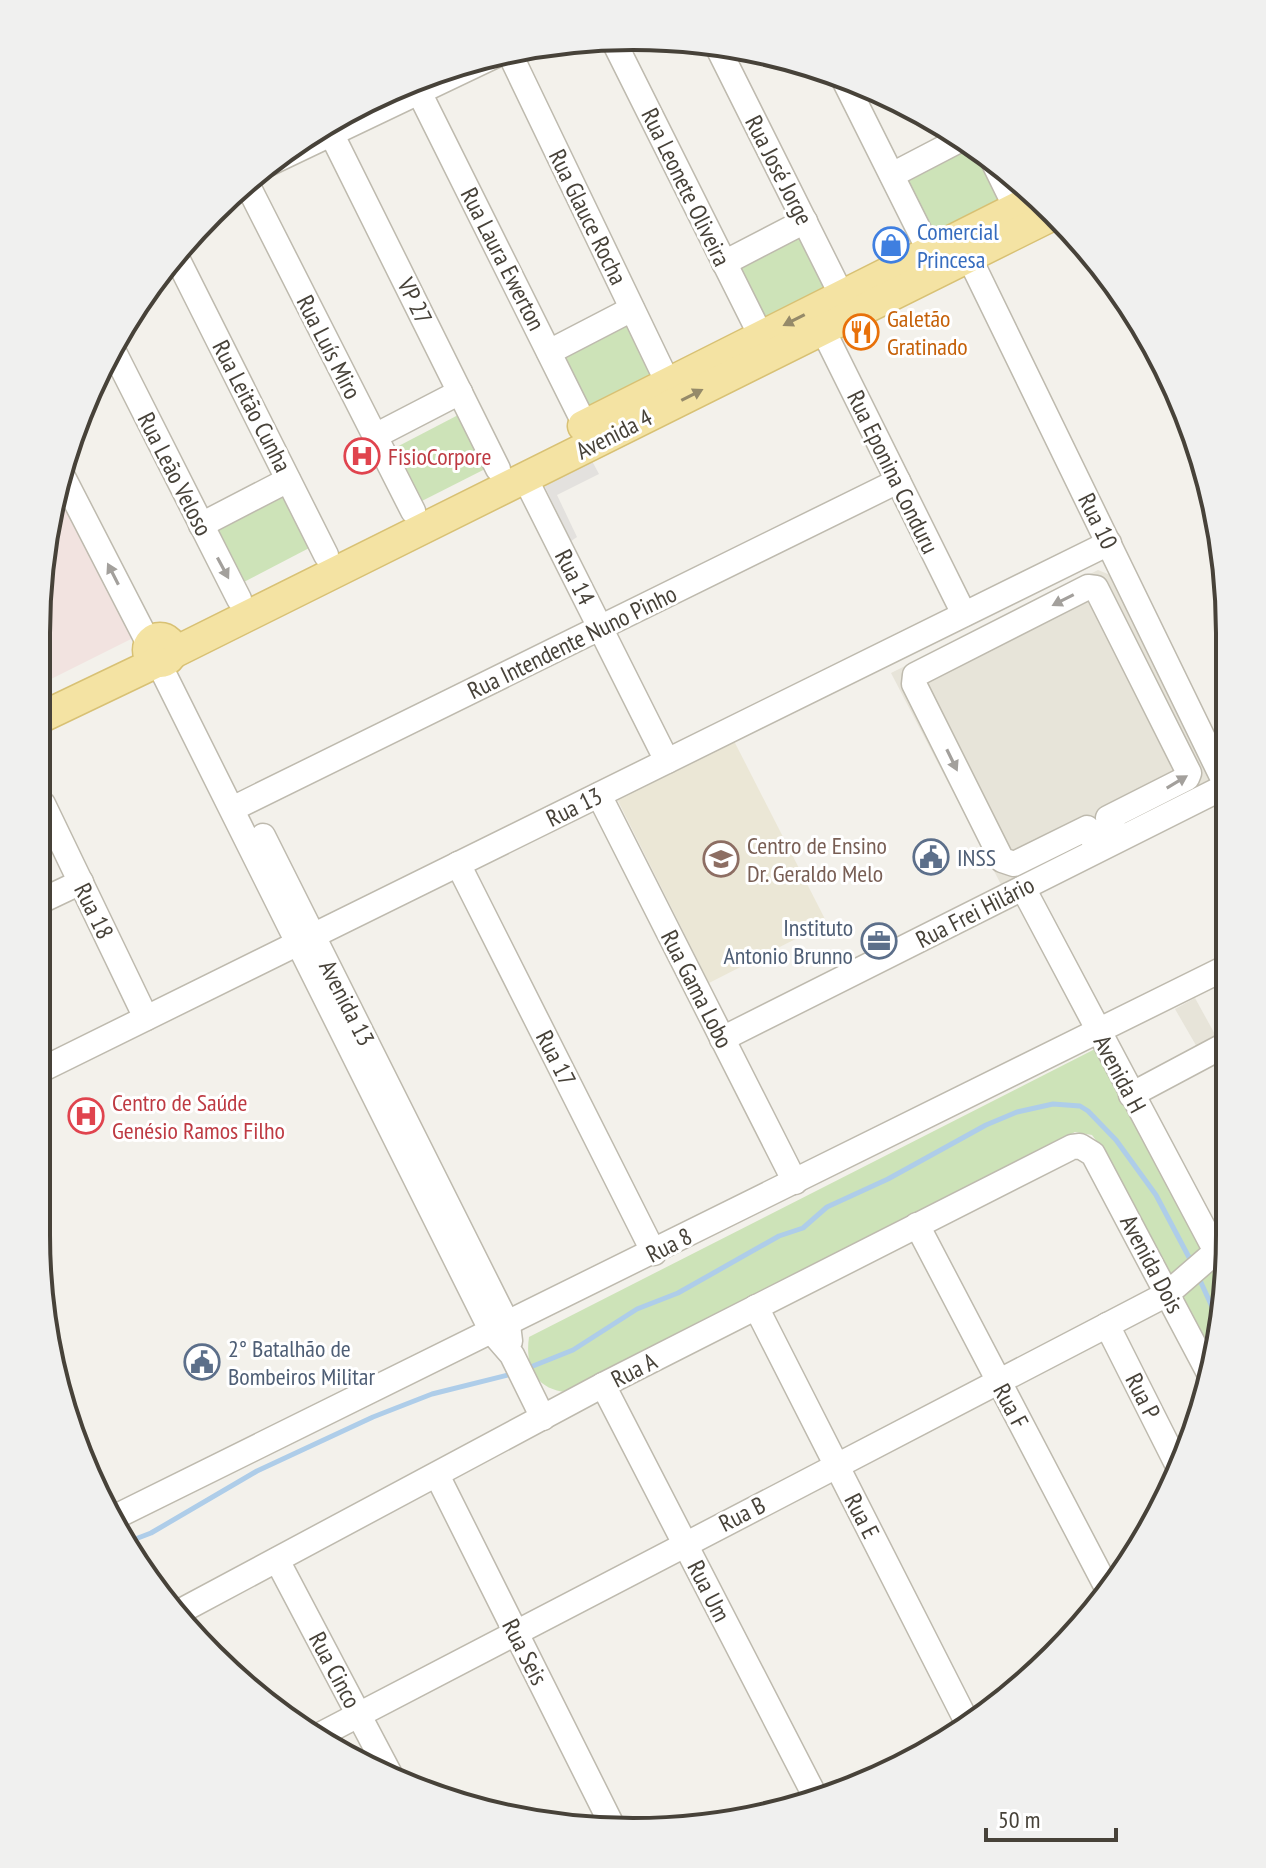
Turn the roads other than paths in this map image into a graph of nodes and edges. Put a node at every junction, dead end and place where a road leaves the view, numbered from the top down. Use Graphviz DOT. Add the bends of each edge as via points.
graph roads {
  1 [pos="618,50"];
  2 [pos="723,57"];
  3 [pos="513,62"];
  4 [pos="428,87"];
  5 [pos="850,92"];
  6 [pos="396,100"];
  7 [pos="347,125"];
  8 [pos="332,134"];
  9 [pos="951,144"];
  10 [pos="892,175"];
  11 [pos="252,193"];
  12 [pos="1026,203"];
  13 [pos="1044,220"];
  14 [pos="805,221"];
  15 [pos="930,252"];
  16 [pos="969,257"];
  17 [pos="724,263"];
  18 [pos="181,266"];
  19 [pos="895,281"];
  20 [pos="842,296"];
  21 [pos="632,309"];
  22 [pos="823,330"];
  23 [pos="761,336"];
  24 [pos="549,352"];
  25 [pos="118,360"];
  26 [pos="724,367"];
  27 [pos="668,383"];
  28 [pos="460,392"];
  29 [pos="585,425"];
  30 [pos="375,436"];
  31 [pos="553,452"];
  32 [pos="512,473"];
  33 [pos="288,480"];
  34 [pos="898,481"];
  35 [pos="69,487"];
  36 [pos="413,511"];
  37 [pos="201,525"];
  38 [pos="373,543"];
  39 [pos="1109,543"];
  40 [pos="326,555"];
  41 [pos="239,599"];
  42 [pos="964,614"];
  43 [pos="600,628"];
  44 [pos="159,651"];
  45 [pos="50,693"];
  46 [pos="50,713"];
  47 [pos="667,761"];
  48 [pos="1216,762"];
  49 [pos="1216,791"];
  50 [pos="599,795"];
  51 [pos="239,805"];
  52 [pos="50,818"];
  53 [pos="1105,837"];
  54 [pos="458,864"];
  55 [pos="81,882"];
  56 [pos="1023,888"];
  57 [pos="50,897"];
  58 [pos="306,939"];
  59 [pos="1216,972"];
  60 [pos="146,1018"];
  61 [pos="1097,1032"];
  62 [pos="722,1039"];
  63 [pos="1216,1050"];
  64 [pos="50,1066"];
  65 [pos="1131,1095"];
  66 [pos="1093,1154"];
  67 [pos="795,1182"];
  68 [pos="917,1225"];
  69 [pos="654,1253"];
  70 [pos="1201,1266"];
  71 [pos="756,1307"];
  72 [pos="1107,1325"];
  73 [pos="500,1329"];
  74 [pos="1207,1337"];
  75 [pos="999,1381"];
  76 [pos="603,1385"];
  77 [pos="543,1418"];
  78 [pos="1173,1456"];
  79 [pos="836,1465"];
  80 [pos="437,1475"];
  81 [pos="121,1514"];
  82 [pos="685,1543"];
  83 [pos="277,1560"];
  84 [pos="1103,1580"];
  85 [pos="186,1608"];
  86 [pos="515,1631"];
  87 [pos="359,1715"];
  88 [pos="964,1715"];
  89 [pos="327,1731"];
  90 [pos="384,1762"];
  91 [pos="812,1790"];
  92 [pos="608,1817"];
  1 -- 17 [label="street, Rua Leonete Oliveira"];
  2 -- 14 [label="street, Rua José Jorge"];
  3 -- 21 [label="street, Rua Glauce Rocha"];
  4 -- 24 [label="street, Rua Laura Ewerton"];
  5 -- 10 [label="street"];
  6 -- 7 [label="street"];
  8 -- 28 [label="street, VP 27"];
  9 -- 10 [label="street"];
  10 -- 15 [label="street"];
  11 -- 30 [label="street, Rua Luís Miro"];
  12 -- 15 [label="main road, Avenida 4"];
  13 -- 16 [label="main road, Avenida 4"];
  14 -- 17 [label="street"];
  14 -- 20 [label="street, Rua José Jorge"];
  15 -- 19 [label="main road, Avenida 4"];
  16 -- 19 [label="main road, Avenida 4"];
  16 -- 39 [label="street, Rua 10"];
  17 -- 23 [label="street, Rua Leonete Oliveira"];
  18 -- 33 [label="street, Rua Leitão Cunha"];
  19 -- 20 [label="main road, Avenida 4"];
  19 -- 22 [label="main road, Avenida 4"];
  20 -- 23 [label="main road, Avenida 4, one-way"];
  21 -- 24 [label="street"];
  21 -- 27 [label="street, Rua Glauce Rocha"];
  22 -- 26 [label="main road, Avenida 4"];
  22 -- 34 [label="street, Rua Eponina Conduru"];
  23 -- 26 [label="main road, Avenida 4"];
  24 -- 29 [label="street, Rua Laura Ewerton"];
  25 -- 37 [label="street, Rua Leão Veloso"];
  26 -- 27 [label="main road, Avenida 4"];
  31 -- 26 [label="main road, Avenida 4, one-way"];
  27 -- 29 [label="main road, Avenida 4"];
  28 -- 30 [label="street"];
  28 -- 32 [label="street, VP 27"];
  29 -- 31 [label="main road, Avenida 4"];
  30 -- 36 [label="street, Rua Luís Miro"];
  31 -- 32 [label="main road, Avenida 4"];
  32 -- 36 [label="main road, Avenida 4"];
  32 -- 38 [label="main road, Avenida 4"];
  32 -- 43 [label="street, Rua 14"];
  33 -- 37 [label="street"];
  33 -- 40 [label="street, Rua Leitão Cunha"];
  34 -- 42 [label="street, Rua Eponina Conduru"];
  34 -- 43 [label="street, Rua Intendente Nuno Pinho"];
  44 -- 35 [label="street, Avenida 13, one-way"];
  36 -- 38 [label="main road, Avenida 4"];
  37 -- 41 [label="street, Rua Leão Veloso, one-way"];
  38 -- 40 [label="main road, Avenida 4"];
  38 -- 44 [label="main road, Avenida 4"];
  39 -- 42 [label="street, Rua 13"];
  39 -- 48 [label="street, Rua 10"];
  40 -- 41 [label="main road, Avenida 4"];
  41 -- 44 [label="main road, Avenida 4"];
  42 -- 47 [label="street, Rua 13"];
  43 -- 47 [label="street, Rua 14"];
  43 -- 51 [label="street, Rua Intendente Nuno Pinho"];
  44 -- 45 [label="main road, Avenida 4"];
  44 -- 46 [label="main road, Avenida 4"];
  44 -- 51 [label="street, Avenida 13"];
  47 -- 50 [label="street, Rua 13"];
  49 -- 56 [label="street, Rua Frei Hilário"];
  50 -- 54 [label="street, Rua 13"];
  50 -- 62 [label="street, Rua Gama Lobo"];
  51 -- 58 [label="street, Avenida 13"];
  52 -- 55 [label="street, Rua 18"];
  53 -- 53 [label="street, one-way" via="1108,818 1189,773 1096,588 1088,587 915,675 914,684 1005,864 1087,828"];
  54 -- 58 [label="street, Rua 13"];
  54 -- 69 [label="street, Rua 17"];
  55 -- 57 [label="street"];
  55 -- 60 [label="street, Rua 18"];
  56 -- 61 [label="street, Avenida H"];
  56 -- 62 [label="street, Rua Frei Hilário"];
  58 -- 60 [label="street, Rua 13"];
  58 -- 73 [label="street, Avenida 13"];
  59 -- 61 [label="street, Rua 8"];
  60 -- 64 [label="street, Rua 13"];
  61 -- 65 [label="street, Avenida H"];
  61 -- 67 [label="street, Rua 8"];
  62 -- 67 [label="street, Rua Gama Lobo"];
  63 -- 65 [label="street"];
  65 -- 70 [label="street, Avenida H"];
  66 -- 68 [label="street, Rua A" via="1072,1147"];
  66 -- 70 [label="street, Avenida Dois"];
  67 -- 69 [label="street, Rua 8"];
  68 -- 71 [label="street, Rua A"];
  68 -- 75 [label="street, Rua F"];
  69 -- 73 [label="street, Rua 8"];
  70 -- 72 [label="street, Rua B"];
  70 -- 74 [label="street, Avenida Dois"];
  71 -- 76 [label="street, Rua A"];
  71 -- 79 [label="street, Rua E"];
  72 -- 75 [label="street, Rua B"];
  72 -- 78 [label="street, Rua P"];
  73 -- 77 [label="street, Avenida 13"];
  73 -- 81 [label="street, Rua 8"];
  75 -- 79 [label="street, Rua B"];
  75 -- 84 [label="street, Rua F"];
  76 -- 77 [label="street, Rua A"];
  76 -- 82 [label="street, Rua Um"];
  77 -- 80 [label="street, Rua A"];
  79 -- 82 [label="street, Rua B"];
  79 -- 88 [label="street, Rua E"];
  80 -- 83 [label="street, Rua A"];
  80 -- 86 [label="street, Rua Seis"];
  82 -- 86 [label="street, Rua B"];
  82 -- 91 [label="street, Rua Um"];
  83 -- 85 [label="street, Rua A"];
  83 -- 87 [label="street, Rua Cinco"];
  86 -- 87 [label="street, Rua B"];
  86 -- 92 [label="street, Rua Seis"];
  87 -- 89 [label="street, Rua B"];
  87 -- 90 [label="street, Rua Cinco"];
}
